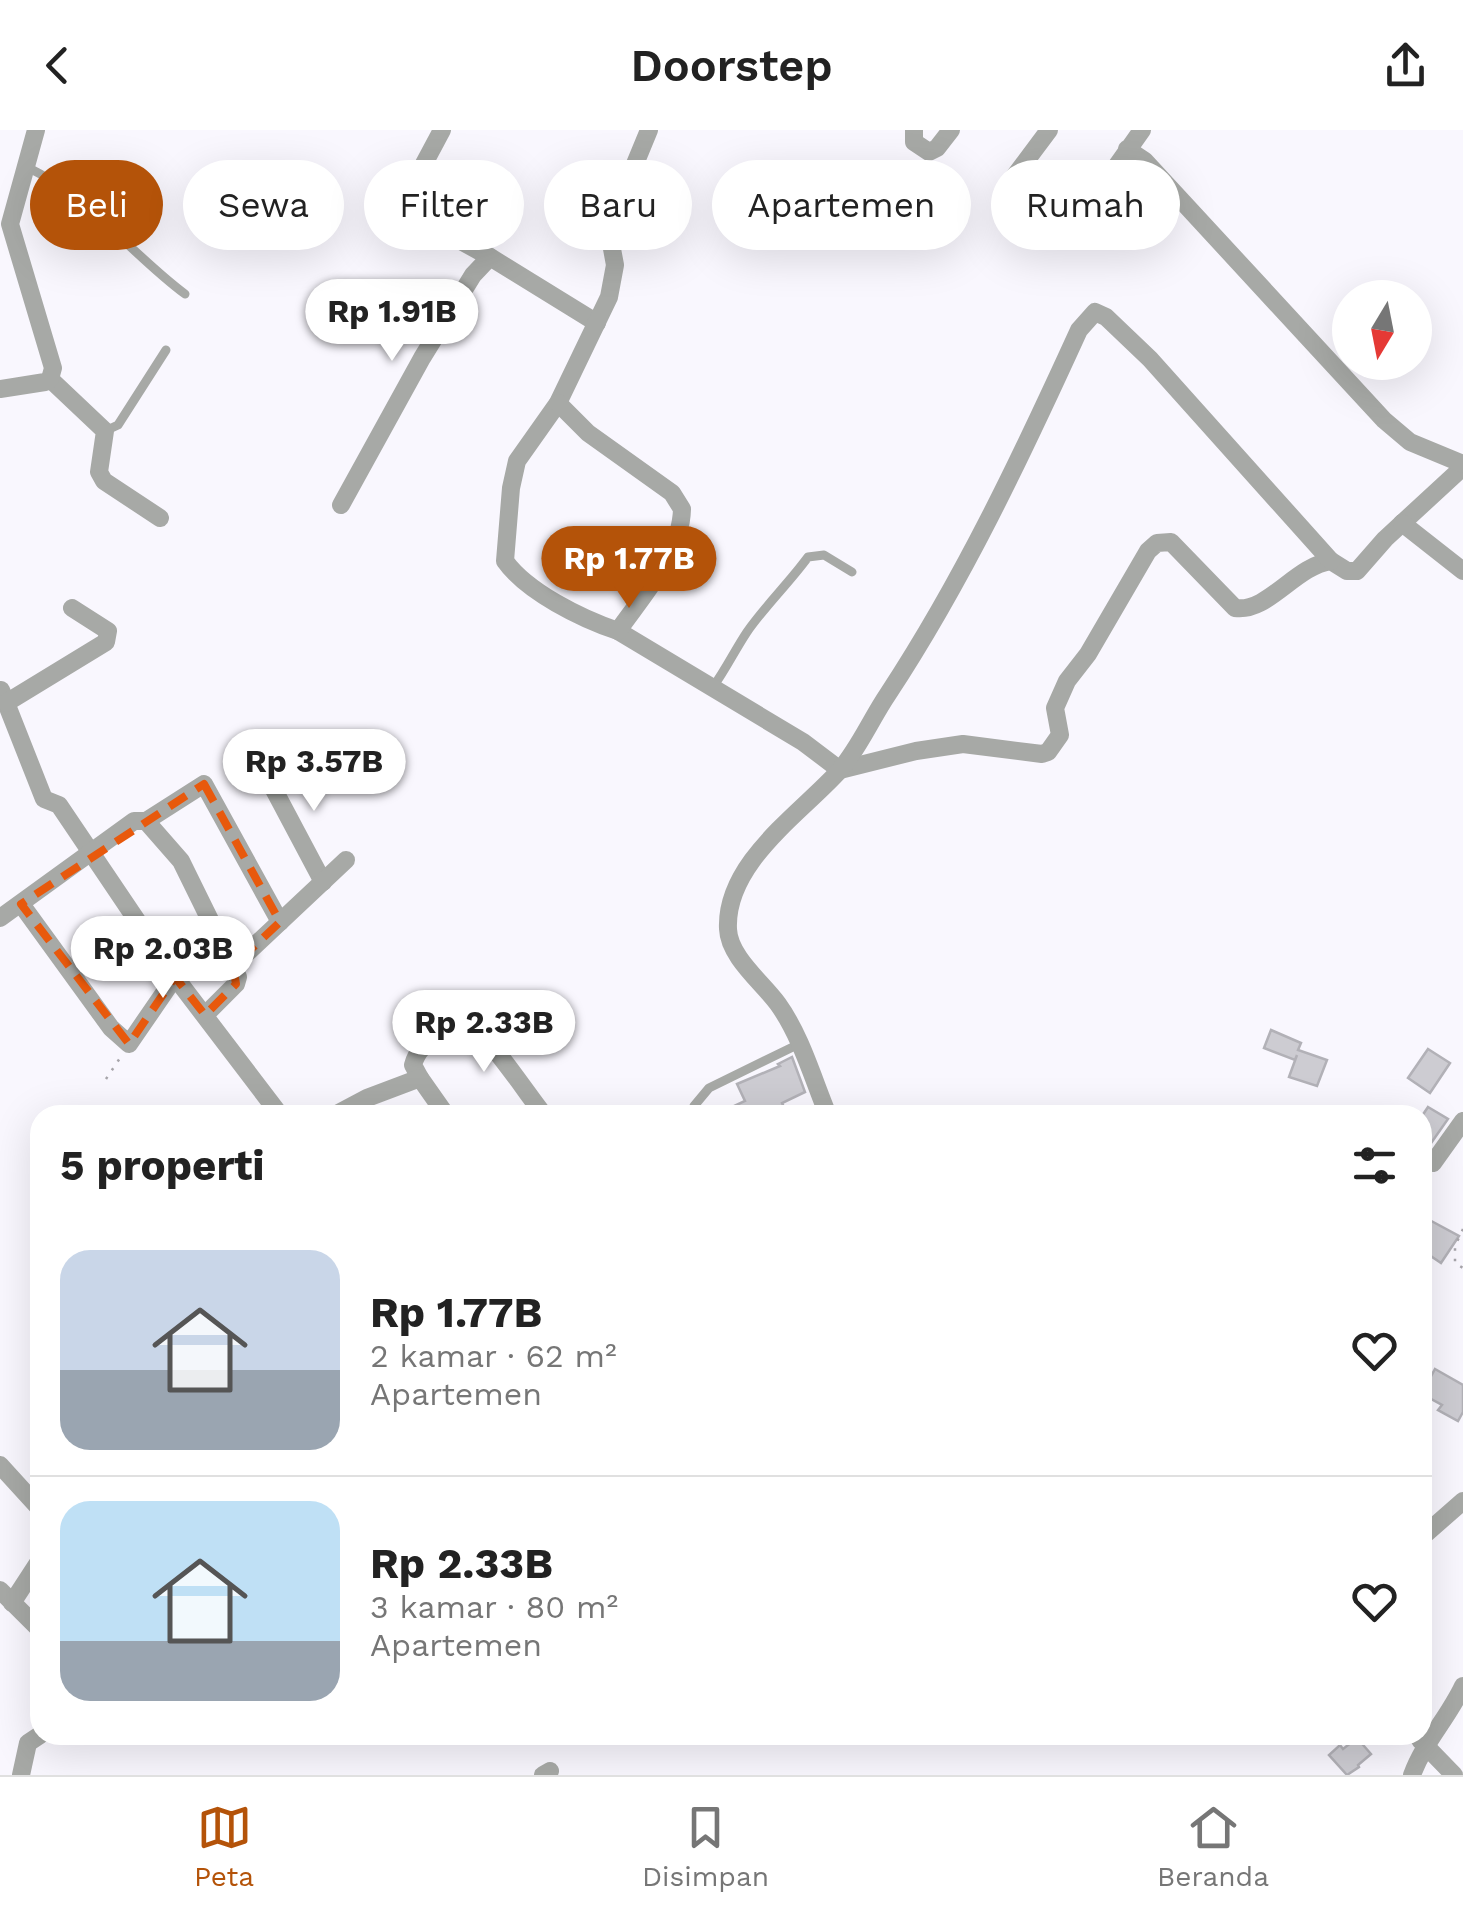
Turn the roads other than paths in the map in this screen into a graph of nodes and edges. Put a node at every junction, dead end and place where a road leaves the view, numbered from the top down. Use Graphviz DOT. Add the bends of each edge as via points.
graph roads {
  1 [pos="36,130"];
  2 [pos="442,130"];
  3 [pos="649,130"];
  4 [pos="914,130"];
  5 [pos="950,130"];
  6 [pos="1048,130"];
  7 [pos="1142,130"];
  8 [pos="1127,149"];
  9 [pos="1027,160"];
  10 [pos="1120,160"];
  11 [pos="24,166"];
  12 [pos="490,257"];
  13 [pos="185,294"];
  14 [pos="596,323"];
  15 [pos="166,350"];
  16 [pos="50,379"];
  17 [pos="0,388"];
  18 [pos="558,403"];
  19 [pos="104,431"];
  20 [pos="1460,474"];
  21 [pos="341,505"];
  22 [pos="160,518"];
  23 [pos="1402,523"];
  24 [pos="1331,561"];
  25 [pos="1463,571"];
  26 [pos="852,572"];
  27 [pos="72,608"];
  28 [pos="618,631"];
  29 [pos="711,689"];
  30 [pos="4,697"];
  31 [pos="262,769"];
  32 [pos="840,770"];
  33 [pos="146,821"];
  34 [pos="90,856"];
  35 [pos="346,860"];
  36 [pos="323,882"];
  37 [pos="20,904"];
  38 [pos="0,918"];
  39 [pos="280,922"];
  40 [pos="233,966"];
  41 [pos="174,978"];
  42 [pos="205,1015"];
  43 [pos="799,1044"];
  44 [pos="420,1078"];
  45 [pos="272,1105"];
  46 [pos="362,1105"];
  47 [pos="439,1105"];
  48 [pos="537,1105"];
  49 [pos="695,1105"];
  50 [pos="824,1105"];
  51 [pos="1463,1122"];
  52 [pos="1433,1163"];
  53 [pos="0,1465"];
  54 [pos="30,1499"];
  55 [pos="1463,1501"];
  56 [pos="1432,1528"];
  57 [pos="30,1571"];
  58 [pos="6,1596"];
  59 [pos="30,1620"];
  60 [pos="1463,1686"];
  61 [pos="1432,1729"];
  62 [pos="30,1741"];
  63 [pos="1419,1745"];
  64 [pos="1425,1745"];
  65 [pos="21,1775"];
  66 [pos="1412,1775"];
  67 [pos="1454,1775"];
  1 -- 11 [label="street"];
  2 -- 12 [label="street" via="410,190 408,212"];
  3 -- 14 [label="street" via="616,210 610,238 616,264"];
  4 -- 5 [label="street" via="914,142 929,152"];
  6 -- 9 [label="street"];
  7 -- 8 [label="street"];
  8 -- 10 [label="street"];
  8 -- 20 [label="street" via="1384,420"];
  11 -- 13 [label="lane" via="96,214"];
  11 -- 16 [label="street" via="10,224 51,354"];
  12 -- 14 [label="street"];
  12 -- 21 [label="street" via="422,358"];
  14 -- 18 [label="street"];
  15 -- 19 [label="lane" via="118,425"];
  16 -- 17 [label="street"];
  16 -- 19 [label="street"];
  18 -- 28 [label="street" via="682,508 663,566"];
  18 -- 28 [label="street" via="517,461 504,562 559,604"];
  19 -- 22 [label="street" via="104,481"];
  20 -- 23 [label="street"];
  23 -- 24 [label="street" via="1356,572"];
  23 -- 25 [label="street"];
  24 -- 32 [label="street" via="1309,566 1244,609 1235,608 1171,542 1157,543 1066,681 1055,708 1060,734 1048,752 963,744"];
  24 -- 32 [label="street" via="1150,359 1095,312 1079,330 1010,479 933,619"];
  26 -- 29 [label="lane" via="824,554 808,557"];
  27 -- 30 [label="street" via="108,631 106,642"];
  28 -- 29 [label="street"];
  29 -- 32 [label="street"];
  30 -- 34 [label="street" via="44,799 58,805"];
  31 -- 36 [label="street"];
  32 -- 43 [label="street" via="760,850 735,894 728,923 730,941"];
  33 -- 34 [label="street" via="134,821"];
  33 -- 39 [label="street" via="204,784"];
  33 -- 40 [label="street" via="180,861"];
  34 -- 37 [label="street"];
  34 -- 41 [label="street"];
  35 -- 36 [label="street"];
  36 -- 39 [label="street"];
  37 -- 38 [label="street"];
  37 -- 41 [label="street" via="129,1044"];
  39 -- 40 [label="street"];
  40 -- 42 [label="street" via="236,984"];
  41 -- 42 [label="street"];
  42 -- 45 [label="street"];
  43 -- 49 [label="lane" via="709,1088"];
  43 -- 50 [label="street"];
  44 -- 46 [label="street"];
  44 -- 47 [label="street"];
  44 -- 48 [label="street" via="416,1056 445,1028 466,1021"];
  51 -- 52 [label="street"];
  53 -- 54 [label="street"];
  55 -- 56 [label="street"];
  57 -- 58 [label="street"];
  58 -- 59 [label="street"];
  60 -- 61 [label="street"];
  62 -- 65 [label="street"];
  63 -- 66 [label="street"];
  64 -- 67 [label="street"];
}
